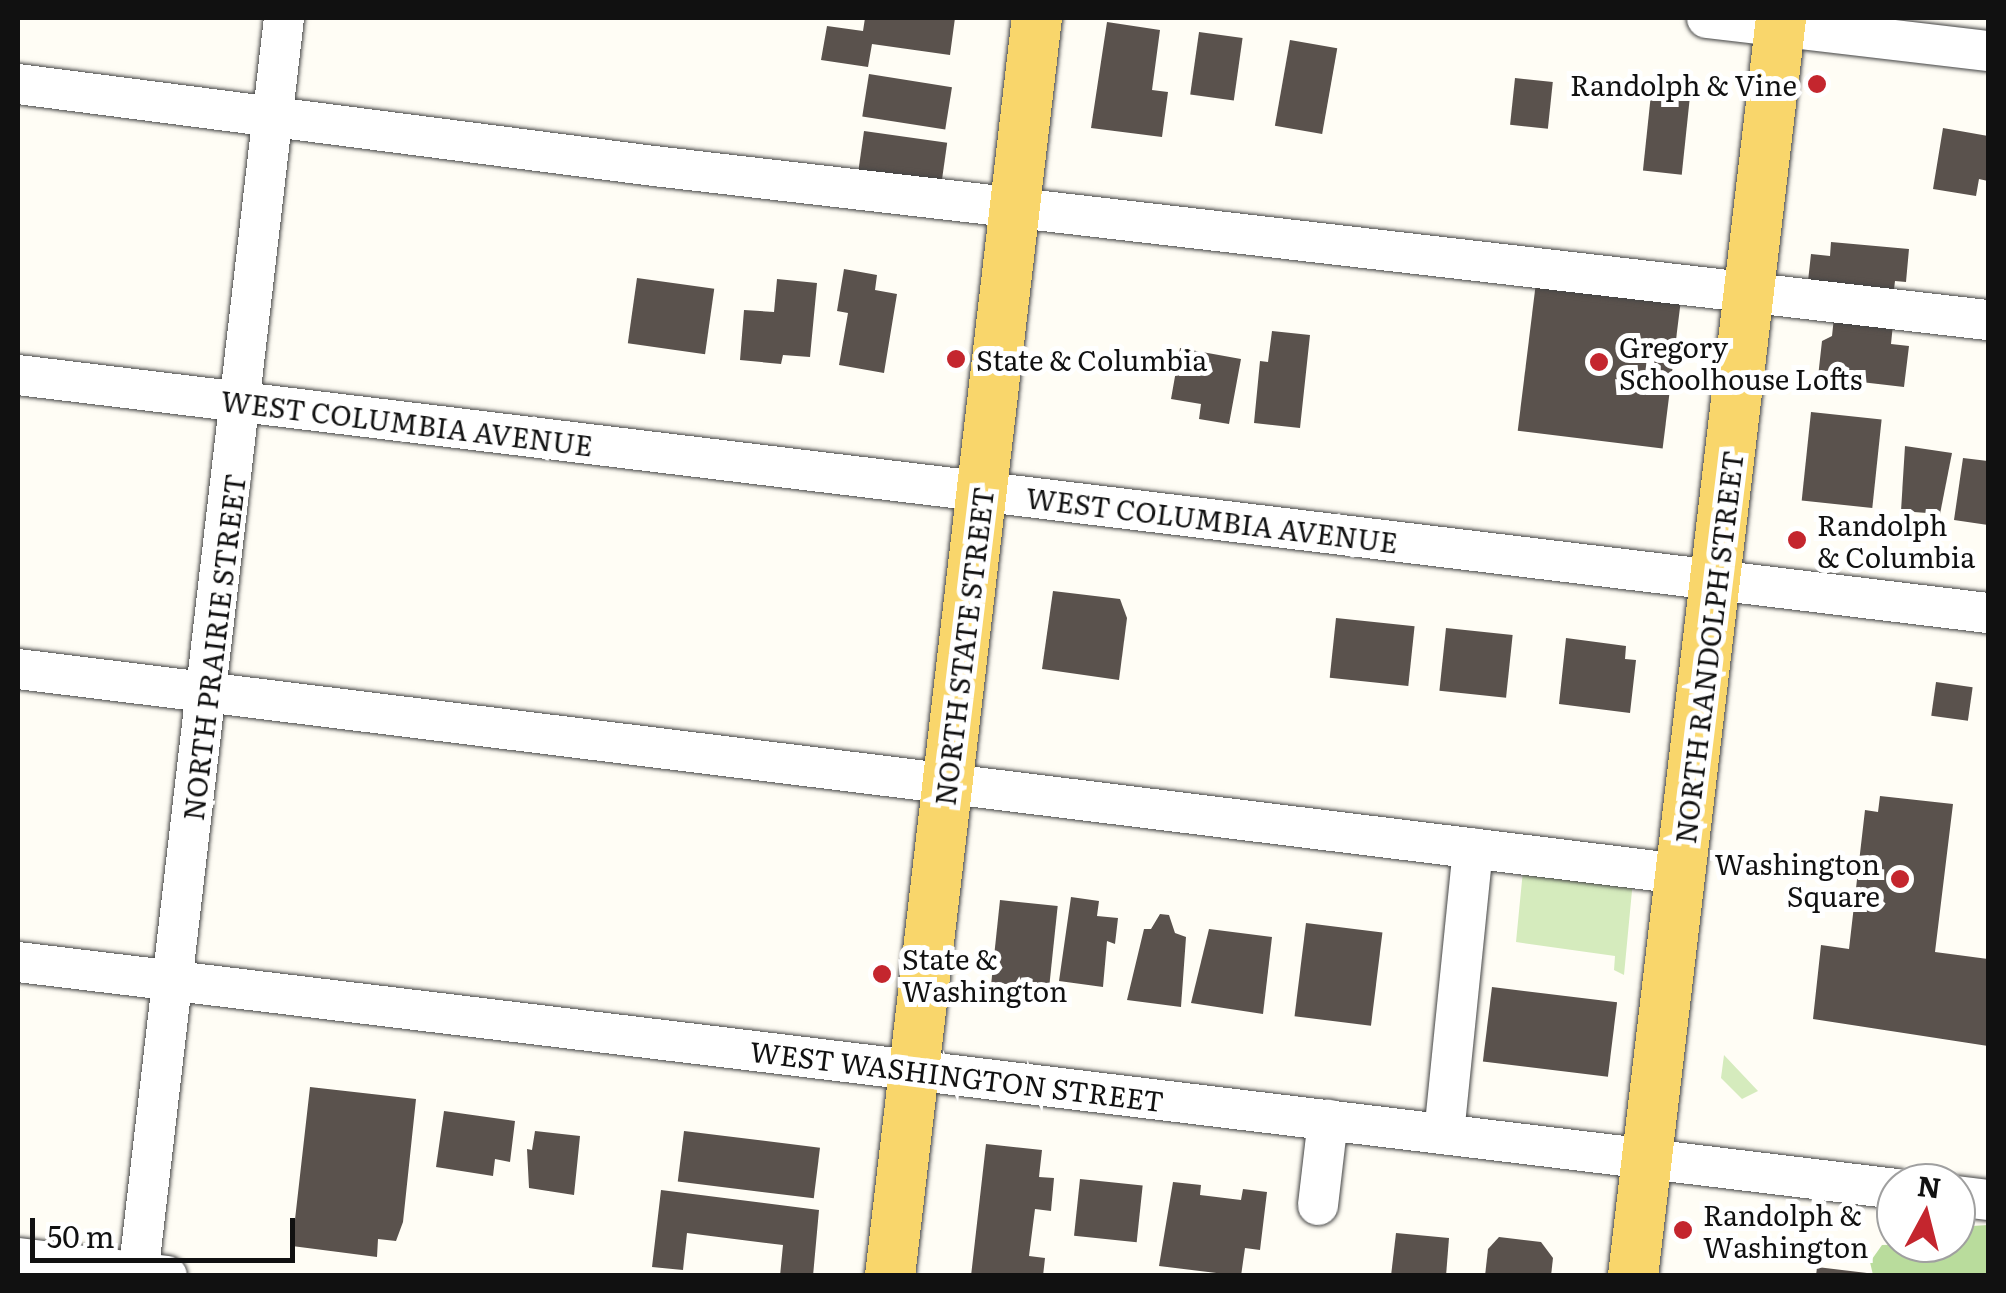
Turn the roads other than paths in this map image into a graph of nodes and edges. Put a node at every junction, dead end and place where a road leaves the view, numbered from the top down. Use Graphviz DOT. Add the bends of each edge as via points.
graph roads {
  1 [pos="284,18"];
  2 [pos="1037,18"];
  3 [pos="1707,18"];
  4 [pos="1781,22"];
  5 [pos="1988,51"];
  6 [pos="18,84"];
  7 [pos="272,117"];
  8 [pos="1015,206"];
  9 [pos="1750,292"];
  10 [pos="1988,320"];
  11 [pos="18,375"];
  12 [pos="240,402"];
  13 [pos="982,491"];
  14 [pos="1716,580"];
  15 [pos="1988,613"];
  16 [pos="18,669"];
  17 [pos="208,692"];
  18 [pos="944,783"];
  19 [pos="1473,848"];
  20 [pos="1681,874"];
  21 [pos="18,962"];
  22 [pos="172,981"];
  23 [pos="915,1070"];
  24 [pos="1328,1120"];
  25 [pos="1444,1134"];
  26 [pos="1647,1159"];
  27 [pos="1876,1187"];
  28 [pos="1318,1204"];
  29 [pos="18,1258"];
  30 [pos="148,1274"];
  31 [pos="890,1276"];
  32 [pos="1633,1276"];
  1 -- 7 [label="street, NORTH PRAIRIE STREET"];
  2 -- 8 [label="main road, NORTH STATE STREET"];
  3 -- 4 [label="street"];
  4 -- 5 [label="street"];
  4 -- 9 [label="main road, NORTH RANDOLPH STREET"];
  6 -- 7 [label="street"];
  7 -- 8 [label="street"];
  7 -- 12 [label="street, NORTH PRAIRIE STREET"];
  8 -- 9 [label="street"];
  8 -- 13 [label="main road, NORTH STATE STREET"];
  9 -- 10 [label="street"];
  9 -- 14 [label="main road, NORTH RANDOLPH STREET"];
  11 -- 12 [label="street, WEST COLUMBIA AVENUE"];
  12 -- 13 [label="street, WEST COLUMBIA AVENUE"];
  12 -- 17 [label="street, NORTH PRAIRIE STREET"];
  13 -- 14 [label="street, WEST COLUMBIA AVENUE"];
  13 -- 18 [label="main road, NORTH STATE STREET"];
  14 -- 15 [label="street, WEST COLUMBIA AVENUE"];
  14 -- 20 [label="main road, NORTH RANDOLPH STREET"];
  16 -- 17 [label="street"];
  17 -- 18 [label="street"];
  17 -- 22 [label="street, NORTH PRAIRIE STREET"];
  18 -- 19 [label="street"];
  18 -- 23 [label="main road, NORTH STATE STREET"];
  19 -- 20 [label="street"];
  19 -- 25 [label="street"];
  20 -- 26 [label="main road, NORTH RANDOLPH STREET"];
  21 -- 22 [label="street, WEST WASHINGTON STREET"];
  22 -- 23 [label="street, WEST WASHINGTON STREET"];
  22 -- 30 [label="street, NORTH PRAIRIE STREET"];
  23 -- 24 [label="street, WEST WASHINGTON STREET"];
  23 -- 31 [label="main road, NORTH STATE STREET"];
  24 -- 25 [label="street, WEST WASHINGTON STREET"];
  24 -- 28 [label="street"];
  25 -- 26 [label="street, WEST WASHINGTON STREET"];
  26 -- 27 [label="street, WEST WASHINGTON STREET"];
  26 -- 32 [label="main road, NORTH RANDOLPH STREET"];
  29 -- 30 [label="street"];
}
